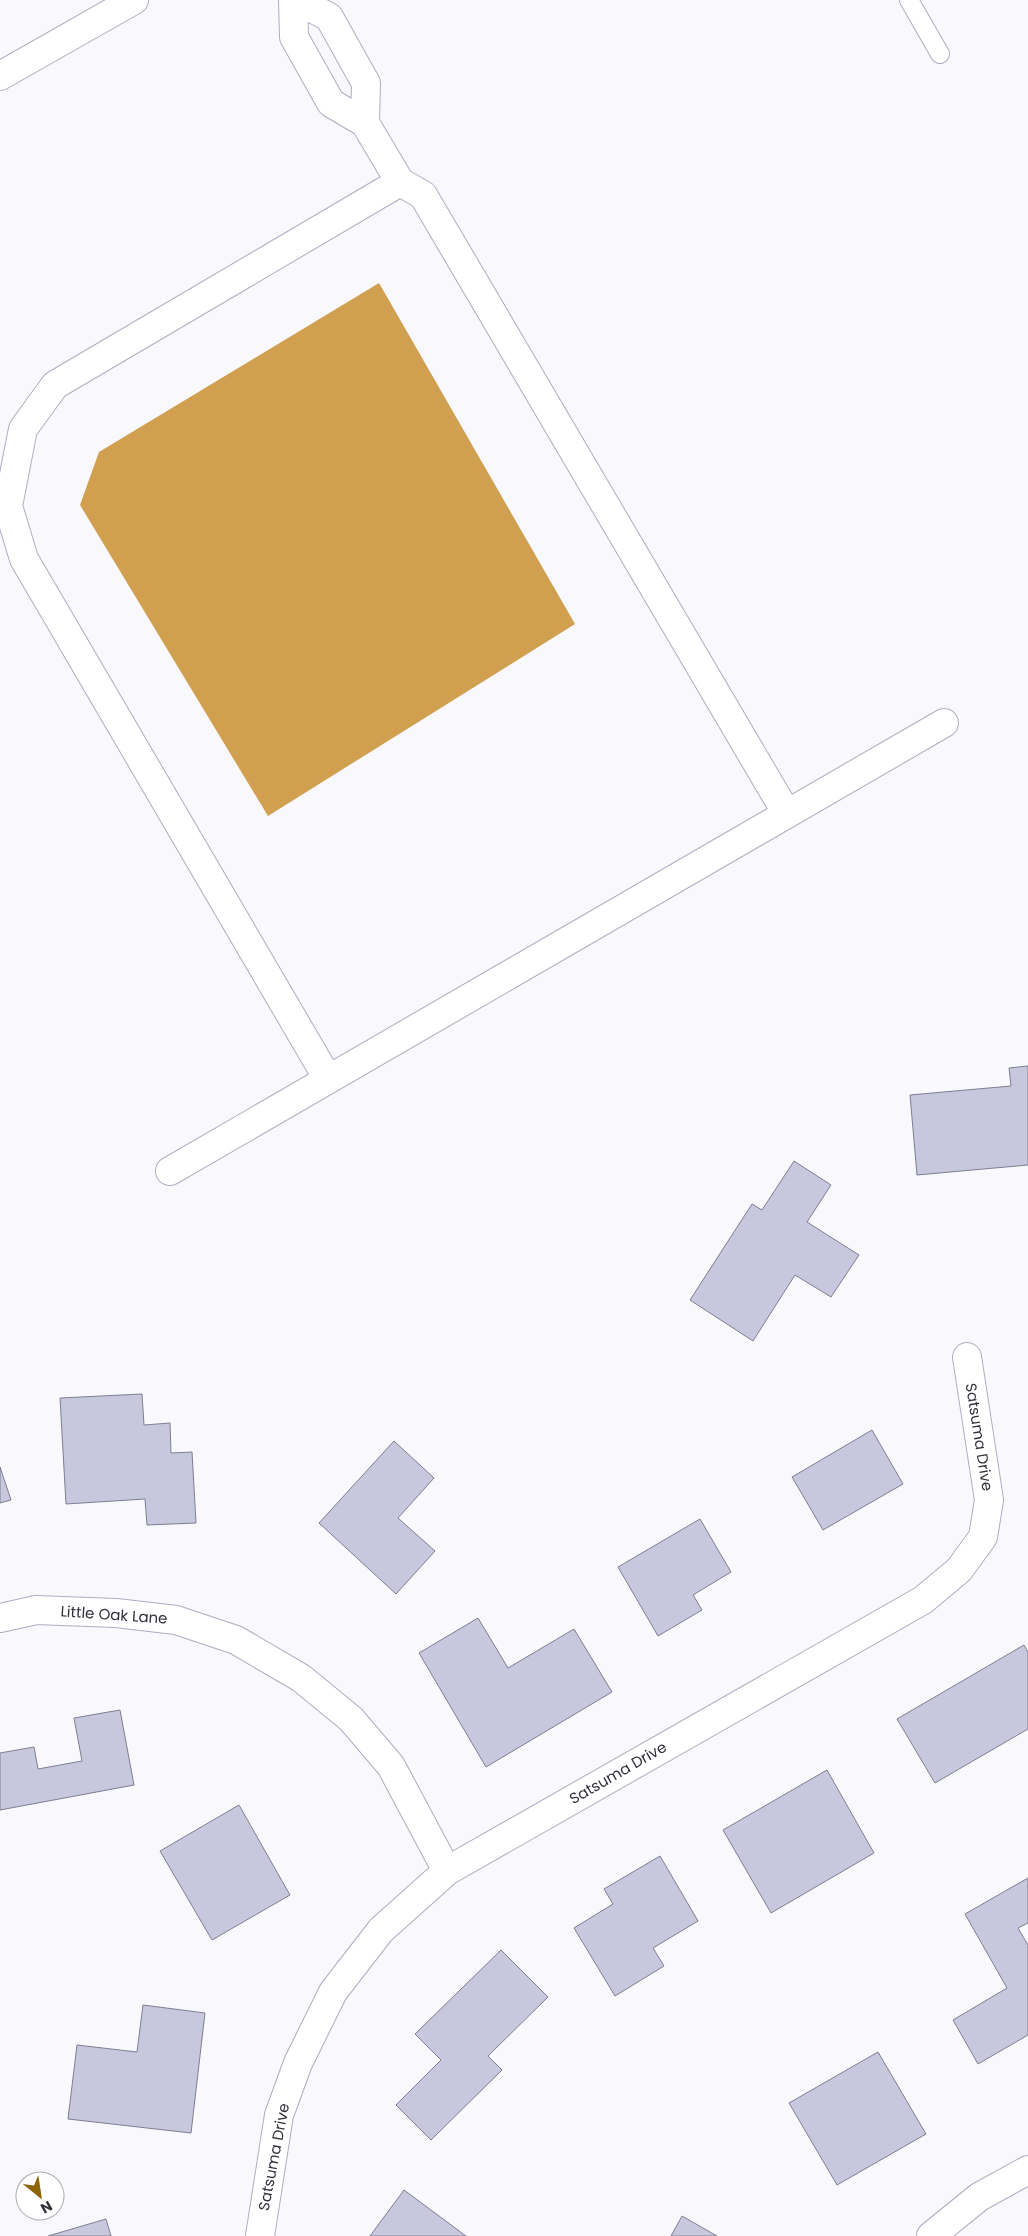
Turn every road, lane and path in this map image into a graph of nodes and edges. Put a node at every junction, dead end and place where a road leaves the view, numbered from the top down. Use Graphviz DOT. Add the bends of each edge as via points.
graph roads {
  1 [pos="134,0"];
  2 [pos="294,0"];
  3 [pos="909,0"];
  4 [pos="346,48"];
  5 [pos="940,54"];
  6 [pos="311,68"];
  7 [pos="0,76"];
  8 [pos="365,123"];
  9 [pos="400,182"];
  10 [pos="944,723"];
  11 [pos="787,814"];
  12 [pos="328,1079"];
  13 [pos="170,1171"];
  14 [pos="967,1357"];
  15 [pos="0,1618"];
  16 [pos="447,1871"];
  17 [pos="1028,2170"];
  18 [pos="260,2236"];
  19 [pos="931,2236"];
  1 -- 7 [label="street"];
  2 -- 4 [label="street" via="329,17"];
  2 -- 6 [label="street" via="294,37"];
  3 -- 5 [label="lane"];
  4 -- 6 [label="street"];
  4 -- 8 [label="street" via="366,83"];
  6 -- 8 [label="street" via="331,103"];
  8 -- 9 [label="street"];
  9 -- 11 [label="street" via="423,195"];
  9 -- 12 [label="street" via="55,385 23,429 8,506 24,559"];
  10 -- 11 [label="street"];
  11 -- 12 [label="street"];
  12 -- 13 [label="street"];
  14 -- 16 [label="street, Satsuma Drive" via="989,1500 983,1537 959,1570 923,1600"];
  15 -- 16 [label="street, Little Oak Lane" via="36,1610 116,1613 176,1620 236,1640 300,1678 351,1719 391,1766"];
  16 -- 18 [label="street, Satsuma Drive" via="381,1930 333,1992 298,2063 279,2115"];
  17 -- 19 [label="street" via="979,2197"];
}
